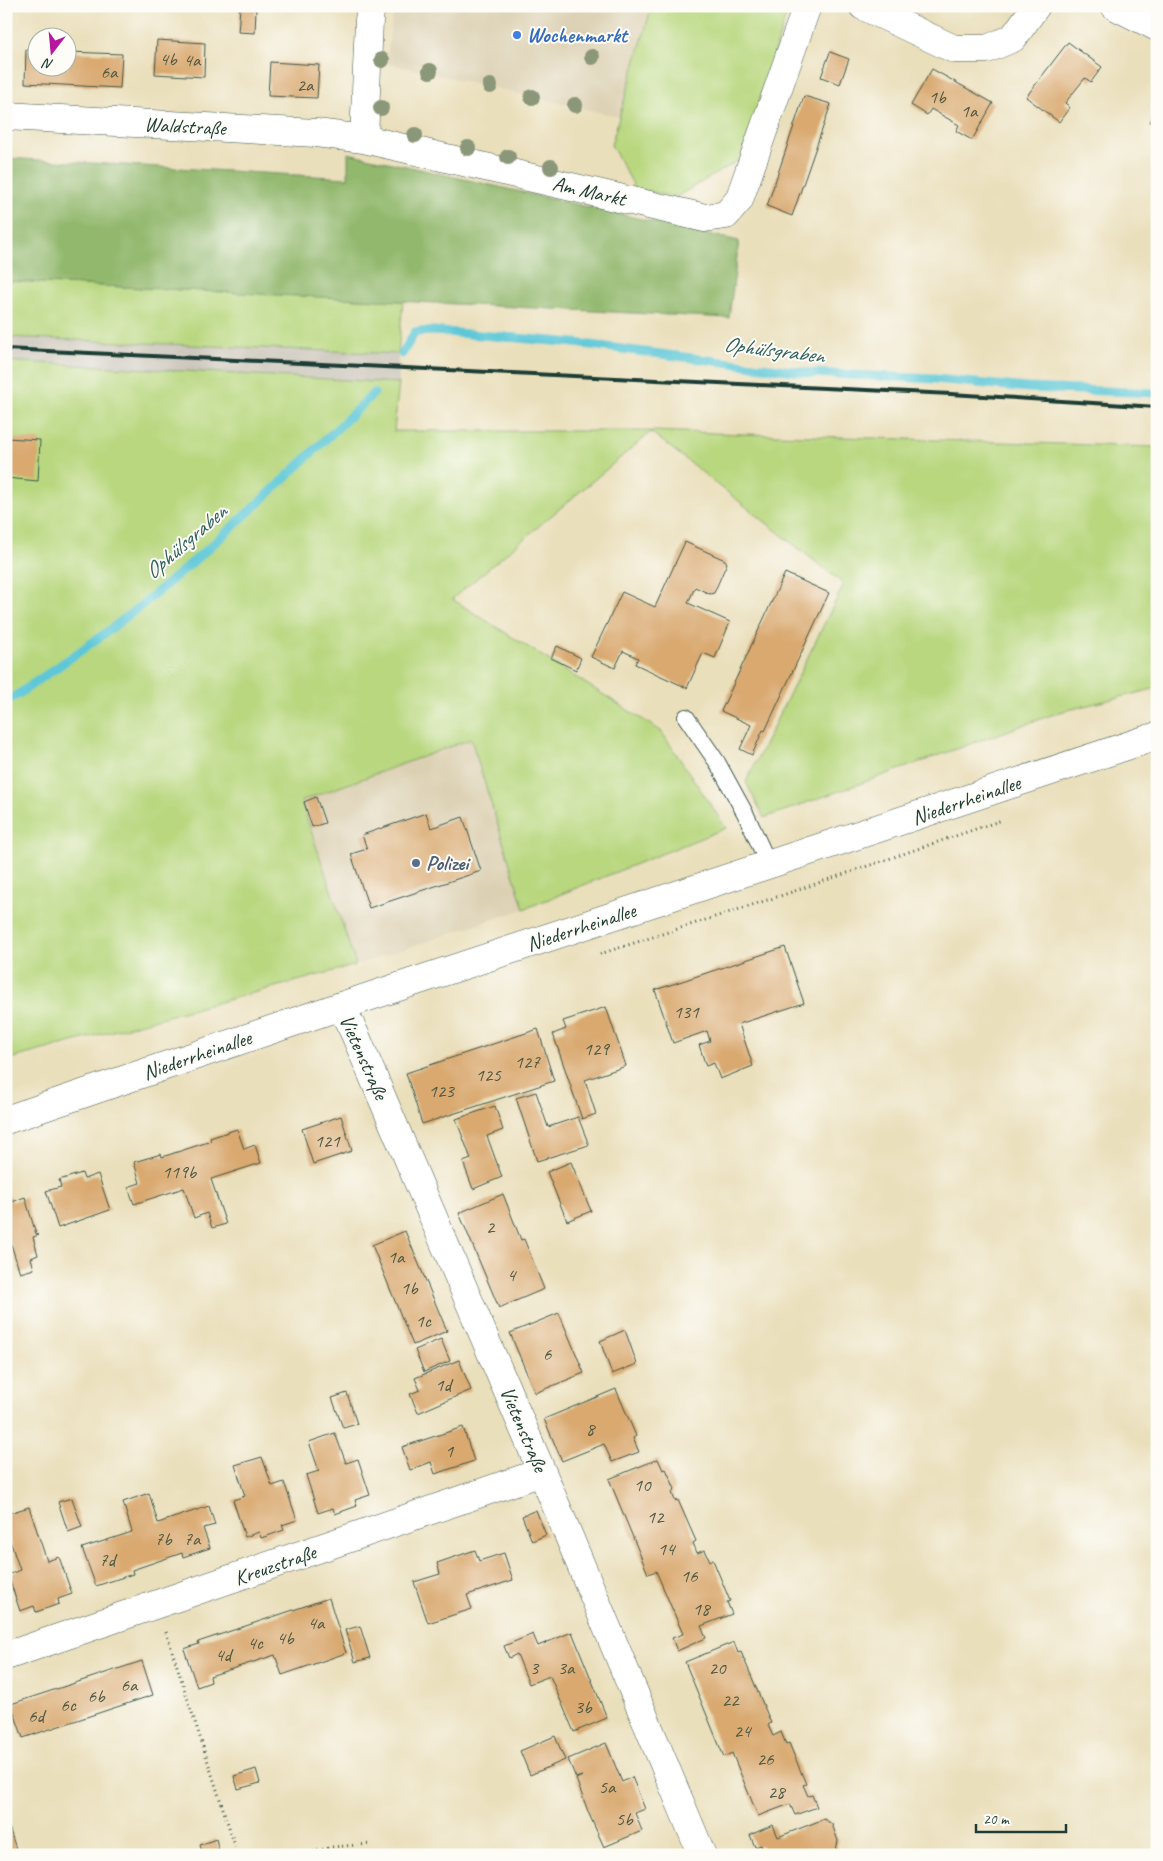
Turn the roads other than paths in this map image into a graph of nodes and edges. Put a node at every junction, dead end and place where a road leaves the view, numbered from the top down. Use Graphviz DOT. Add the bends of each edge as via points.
graph roads {
  1 [pos="371,6"];
  2 [pos="806,6"];
  3 [pos="863,6"];
  4 [pos="1036,6"];
  5 [pos="1115,6"];
  6 [pos="1157,27"];
  7 [pos="6,116"];
  8 [pos="364,139"];
  9 [pos="686,717"];
  10 [pos="1157,736"];
  11 [pos="769,865"];
  12 [pos="342,1006"];
  13 [pos="6,1120"];
  14 [pos="542,1472"];
  15 [pos="6,1656"];
  16 [pos="702,1855"];
  1 -- 8 [label="street"];
  2 -- 8 [label="street, Am Markt" via="738,200 726,215 705,218"];
  3 -- 4 [label="street" via="954,49 987,49 1013,38"];
  5 -- 6 [label="street"];
  7 -- 8 [label="street, Waldstraße" via="316,133"];
  9 -- 11 [label="lane" via="717,762"];
  10 -- 11 [label="street, Niederrheinallee"];
  11 -- 12 [label="street, Niederrheinallee"];
  12 -- 13 [label="street, Niederrheinallee"];
  12 -- 14 [label="street, Vietenstraße"];
  14 -- 15 [label="street, Kreuzstraße"];
  14 -- 16 [label="street, Vietenstraße"];
}
